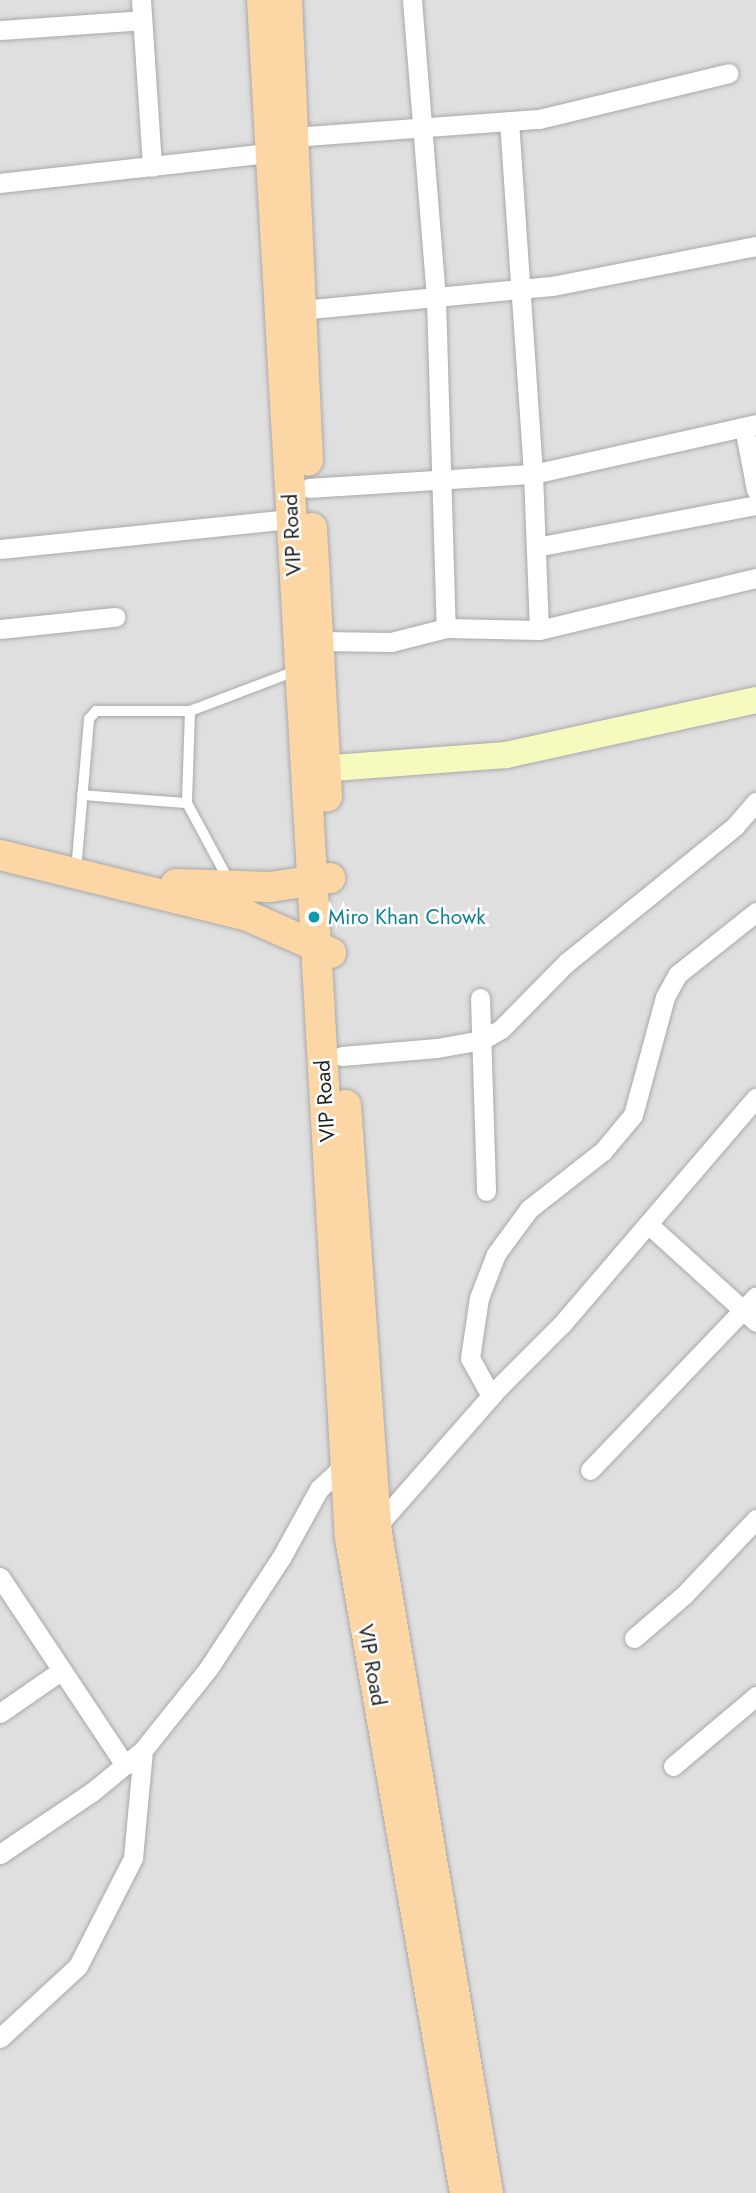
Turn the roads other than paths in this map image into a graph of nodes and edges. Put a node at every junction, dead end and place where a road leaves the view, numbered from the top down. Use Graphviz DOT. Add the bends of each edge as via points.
graph roads {
  1 [pos="262,0"];
  2 [pos="287,0"];
  3 [pos="412,0"];
  4 [pos="141,10"];
  5 [pos="0,30"];
  6 [pos="276,51"];
  7 [pos="729,73"];
  8 [pos="509,121"];
  9 [pos="420,129"];
  10 [pos="292,137"];
  11 [pos="267,153"];
  12 [pos="152,167"];
  13 [pos="0,183"];
  14 [pos="756,246"];
  15 [pos="519,290"];
  16 [pos="436,299"];
  17 [pos="301,310"];
  18 [pos="750,425"];
  19 [pos="533,474"];
  20 [pos="442,477"];
  21 [pos="309,488"];
  22 [pos="756,490"];
  23 [pos="756,505"];
  24 [pos="292,519"];
  25 [pos="536,547"];
  26 [pos="0,549"];
  27 [pos="756,579"];
  28 [pos="116,617"];
  29 [pos="446,628"];
  30 [pos="0,629"];
  31 [pos="539,630"];
  32 [pos="320,641"];
  33 [pos="299,670"];
  34 [pos="756,700"];
  35 [pos="190,711"];
  36 [pos="316,770"];
  37 [pos="82,795"];
  38 [pos="756,802"];
  39 [pos="187,803"];
  40 [pos="0,855"];
  41 [pos="85,877"];
  42 [pos="321,879"];
  43 [pos="233,888"];
  44 [pos="756,912"];
  45 [pos="325,951"];
  46 [pos="480,998"];
  47 [pos="482,1040"];
  48 [pos="342,1056"];
  49 [pos="756,1098"];
  50 [pos="486,1191"];
  51 [pos="648,1224"];
  52 [pos="752,1310"];
  53 [pos="491,1395"];
  54 [pos="360,1457"];
  55 [pos="590,1470"];
  56 [pos="756,1519"];
  57 [pos="376,1527"];
  58 [pos="3,1587"];
  59 [pos="634,1638"];
  60 [pos="62,1670"];
  61 [pos="756,1696"];
  62 [pos="0,1713"];
  63 [pos="143,1750"];
  64 [pos="125,1765"];
  65 [pos="673,1766"];
  66 [pos="0,1854"];
  67 [pos="0,2038"];
  68 [pos="465,2193"];
  69 [pos="488,2193"];
  1 -- 6 [label="main road, VIP Road"];
  2 -- 6 [label="main road, VIP Road"];
  3 -- 9 [label="street"];
  4 -- 5 [label="street"];
  4 -- 12 [label="street"];
  6 -- 10 [label="main road, VIP Road"];
  6 -- 11 [label="main road, VIP Road"];
  7 -- 8 [label="street" via="539,119"];
  8 -- 9 [label="street"];
  8 -- 15 [label="street"];
  9 -- 10 [label="street"];
  9 -- 16 [label="street"];
  10 -- 17 [label="main road, VIP Road"];
  11 -- 12 [label="street"];
  11 -- 24 [label="main road, VIP Road"];
  12 -- 13 [label="street"];
  14 -- 15 [label="street"];
  15 -- 16 [label="street"];
  15 -- 19 [label="street"];
  16 -- 17 [label="street"];
  16 -- 20 [label="street"];
  17 -- 21 [label="main road, VIP Road"];
  18 -- 19 [label="street"];
  18 -- 22 [label="street"];
  19 -- 20 [label="street"];
  19 -- 25 [label="street"];
  20 -- 21 [label="street"];
  20 -- 29 [label="street"];
  21 -- 32 [label="main road, VIP Road"];
  23 -- 25 [label="street"];
  24 -- 26 [label="street"];
  24 -- 33 [label="main road, VIP Road"];
  25 -- 31 [label="street"];
  27 -- 31 [label="street"];
  28 -- 30 [label="street"];
  29 -- 31 [label="street"];
  29 -- 32 [label="street" via="391,642"];
  32 -- 36 [label="main road, VIP Road"];
  33 -- 35 [label="lane"];
  33 -- 36 [label="main road, VIP Road"];
  34 -- 36 [label="main road" via="506,755"];
  35 -- 37 [label="lane" via="96,711 89,719"];
  35 -- 39 [label="lane"];
  36 -- 42 [label="main road, VIP Road"];
  37 -- 39 [label="lane"];
  37 -- 41 [label="lane"];
  38 -- 47 [label="street" via="734,827 566,963 501,1029"];
  39 -- 43 [label="lane"];
  40 -- 41 [label="main road"];
  41 -- 43 [label="main road"];
  41 -- 45 [label="main road" via="248,916"];
  42 -- 43 [label="main road"];
  42 -- 45 [label="main road, VIP Road"];
  44 -- 53 [label="street" via="678,974 665,997 633,1115 603,1151 529,1209 496,1254 479,1298 470,1358"];
  45 -- 48 [label="main road, VIP Road"];
  45 -- 54 [label="main road, VIP Road"];
  46 -- 47 [label="street"];
  47 -- 48 [label="street"];
  47 -- 50 [label="street"];
  48 -- 54 [label="main road, VIP Road"];
  49 -- 51 [label="street"];
  51 -- 52 [label="street"];
  51 -- 53 [label="street" via="562,1324"];
  52 -- 55 [label="street"];
  53 -- 57 [label="street"];
  54 -- 57 [label="main road, VIP Road"];
  54 -- 63 [label="street" via="319,1489 281,1558 208,1669"];
  54 -- 68 [label="main road, VIP Road" via="350,1538"];
  56 -- 59 [label="street" via="684,1595"];
  57 -- 69 [label="main road, VIP Road"];
  58 -- 60 [label="street"];
  60 -- 62 [label="street"];
  60 -- 64 [label="street"];
  61 -- 65 [label="street"];
  63 -- 64 [label="street"];
  63 -- 67 [label="street" via="133,1858 78,1966"];
  64 -- 66 [label="street"];
}
